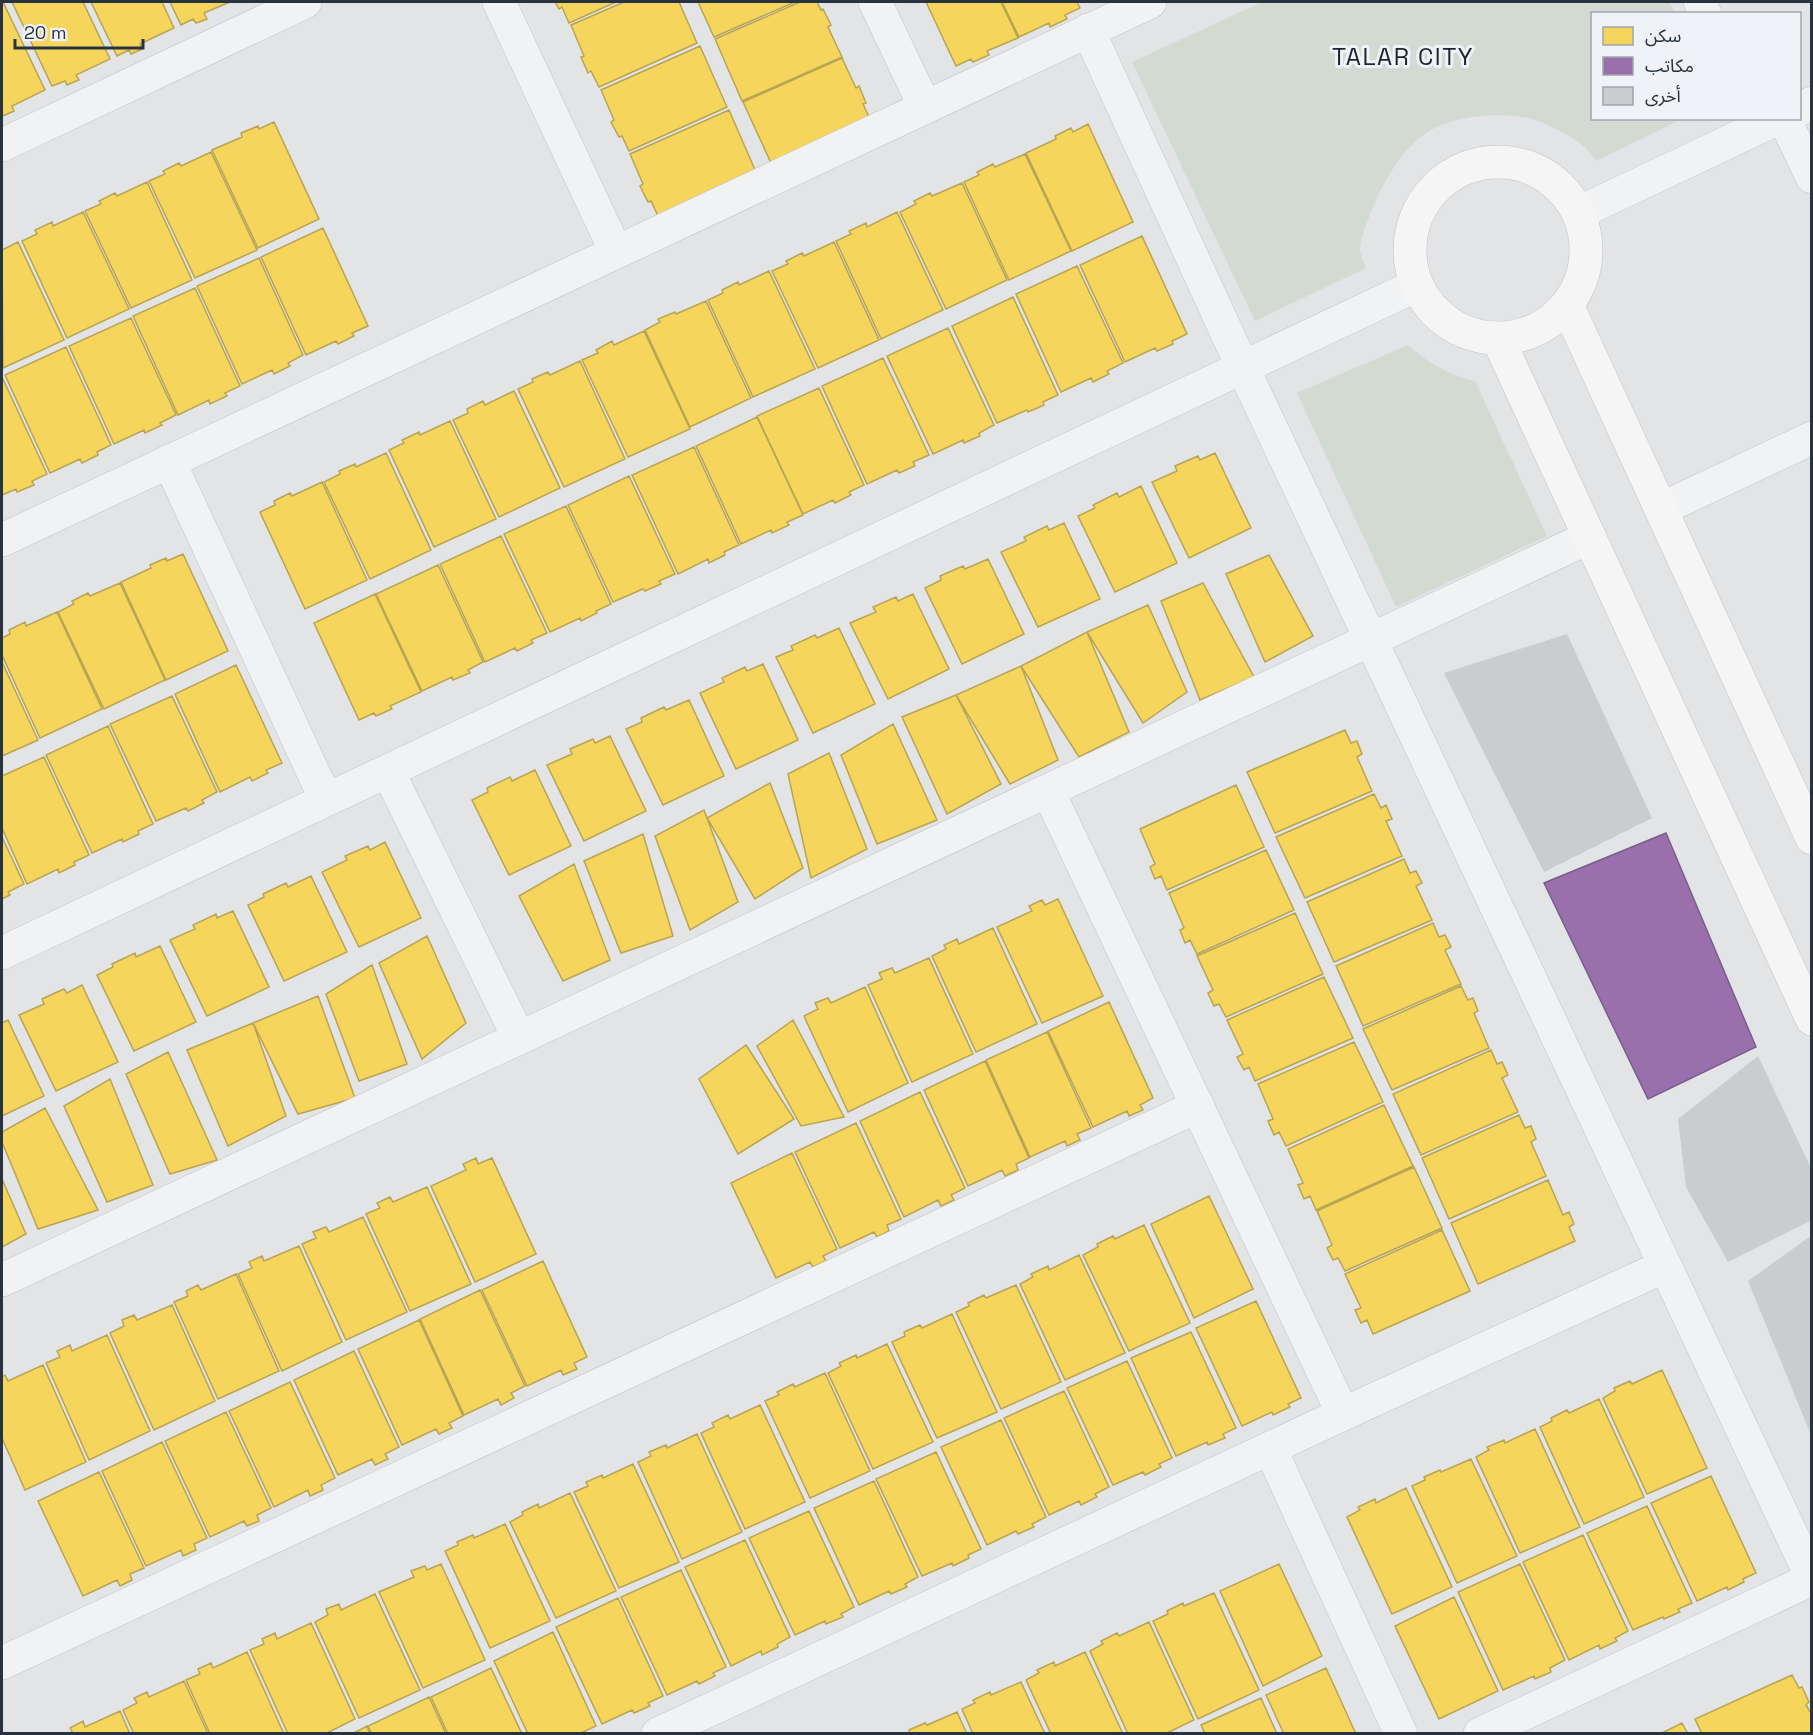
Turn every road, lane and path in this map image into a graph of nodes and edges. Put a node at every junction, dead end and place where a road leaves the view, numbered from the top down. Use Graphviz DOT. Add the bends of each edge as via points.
graph roads {
  1 [pos="305,2"];
  2 [pos="498,2"];
  3 [pos="875,2"];
  4 [pos="1150,2"];
  5 [pos="1088,30"];
  6 [pos="925,107"];
  7 [pos="1767,121"];
  8 [pos="2,145"];
  9 [pos="1812,177"];
  10 [pos="1578,213"];
  11 [pos="616,252"];
  12 [pos="1417,285"];
  13 [pos="1567,305"];
  14 [pos="1498,339"];
  15 [pos="1243,368"];
  16 [pos="1812,438"];
  17 [pos="169,461"];
  18 [pos="1660,509"];
  19 [pos="1590,537"];
  20 [pos="2,540"];
  21 [pos="1370,640"];
  22 [pos="388,771"];
  23 [pos="1048,791"];
  24 [pos="326,800"];
  25 [pos="1812,838"];
  26 [pos="2,953"];
  27 [pos="1812,1019"];
  28 [pos="519,1038"];
  29 [pos="1198,1106"];
  30 [pos="1665,1266"];
  31 [pos="2,1280"];
  32 [pos="1343,1414"];
  33 [pos="1270,1448"];
  34 [pos="1812,1578"];
  35 [pos="2,1663"];
  36 [pos="1492,1731"];
  37 [pos="658,1734"];
  38 [pos="1401,1734"];
  1 -- 8 [label="street"];
  2 -- 11 [label="street"];
  3 -- 6 [label="street"];
  4 -- 5 [label="street"];
  5 -- 6 [label="street"];
  5 -- 15 [label="street"];
  6 -- 11 [label="street"];
  7 -- 9 [label="street"];
  7 -- 10 [label="street"];
  10 -- 12 [label="street" via="1562,188 1538,171 1508,162 1479,164 1452,175 1430,193 1415,218 1409,246"];
  10 -- 13 [label="street" via="1586,241 1584,271"];
  11 -- 17 [label="street"];
  12 -- 14 [label="street" via="1424,301 1444,321 1470,334"];
  12 -- 15 [label="street"];
  13 -- 14 [label="street" via="1552,321 1527,334"];
  13 -- 18 [label="street"];
  14 -- 19 [label="street"];
  15 -- 21 [label="street"];
  15 -- 22 [label="street"];
  16 -- 18 [label="street"];
  17 -- 20 [label="street"];
  17 -- 24 [label="street"];
  18 -- 25 [label="street"];
  19 -- 21 [label="street"];
  19 -- 27 [label="street"];
  21 -- 23 [label="street"];
  21 -- 30 [label="street"];
  22 -- 24 [label="street"];
  22 -- 28 [label="street"];
  23 -- 28 [label="street"];
  23 -- 29 [label="street"];
  24 -- 26 [label="street"];
  28 -- 31 [label="street"];
  29 -- 32 [label="street"];
  29 -- 35 [label="street"];
  30 -- 32 [label="street"];
  30 -- 34 [label="street"];
  32 -- 33 [label="street"];
  33 -- 37 [label="street"];
  33 -- 38 [label="street"];
  34 -- 36 [label="street"];
}
